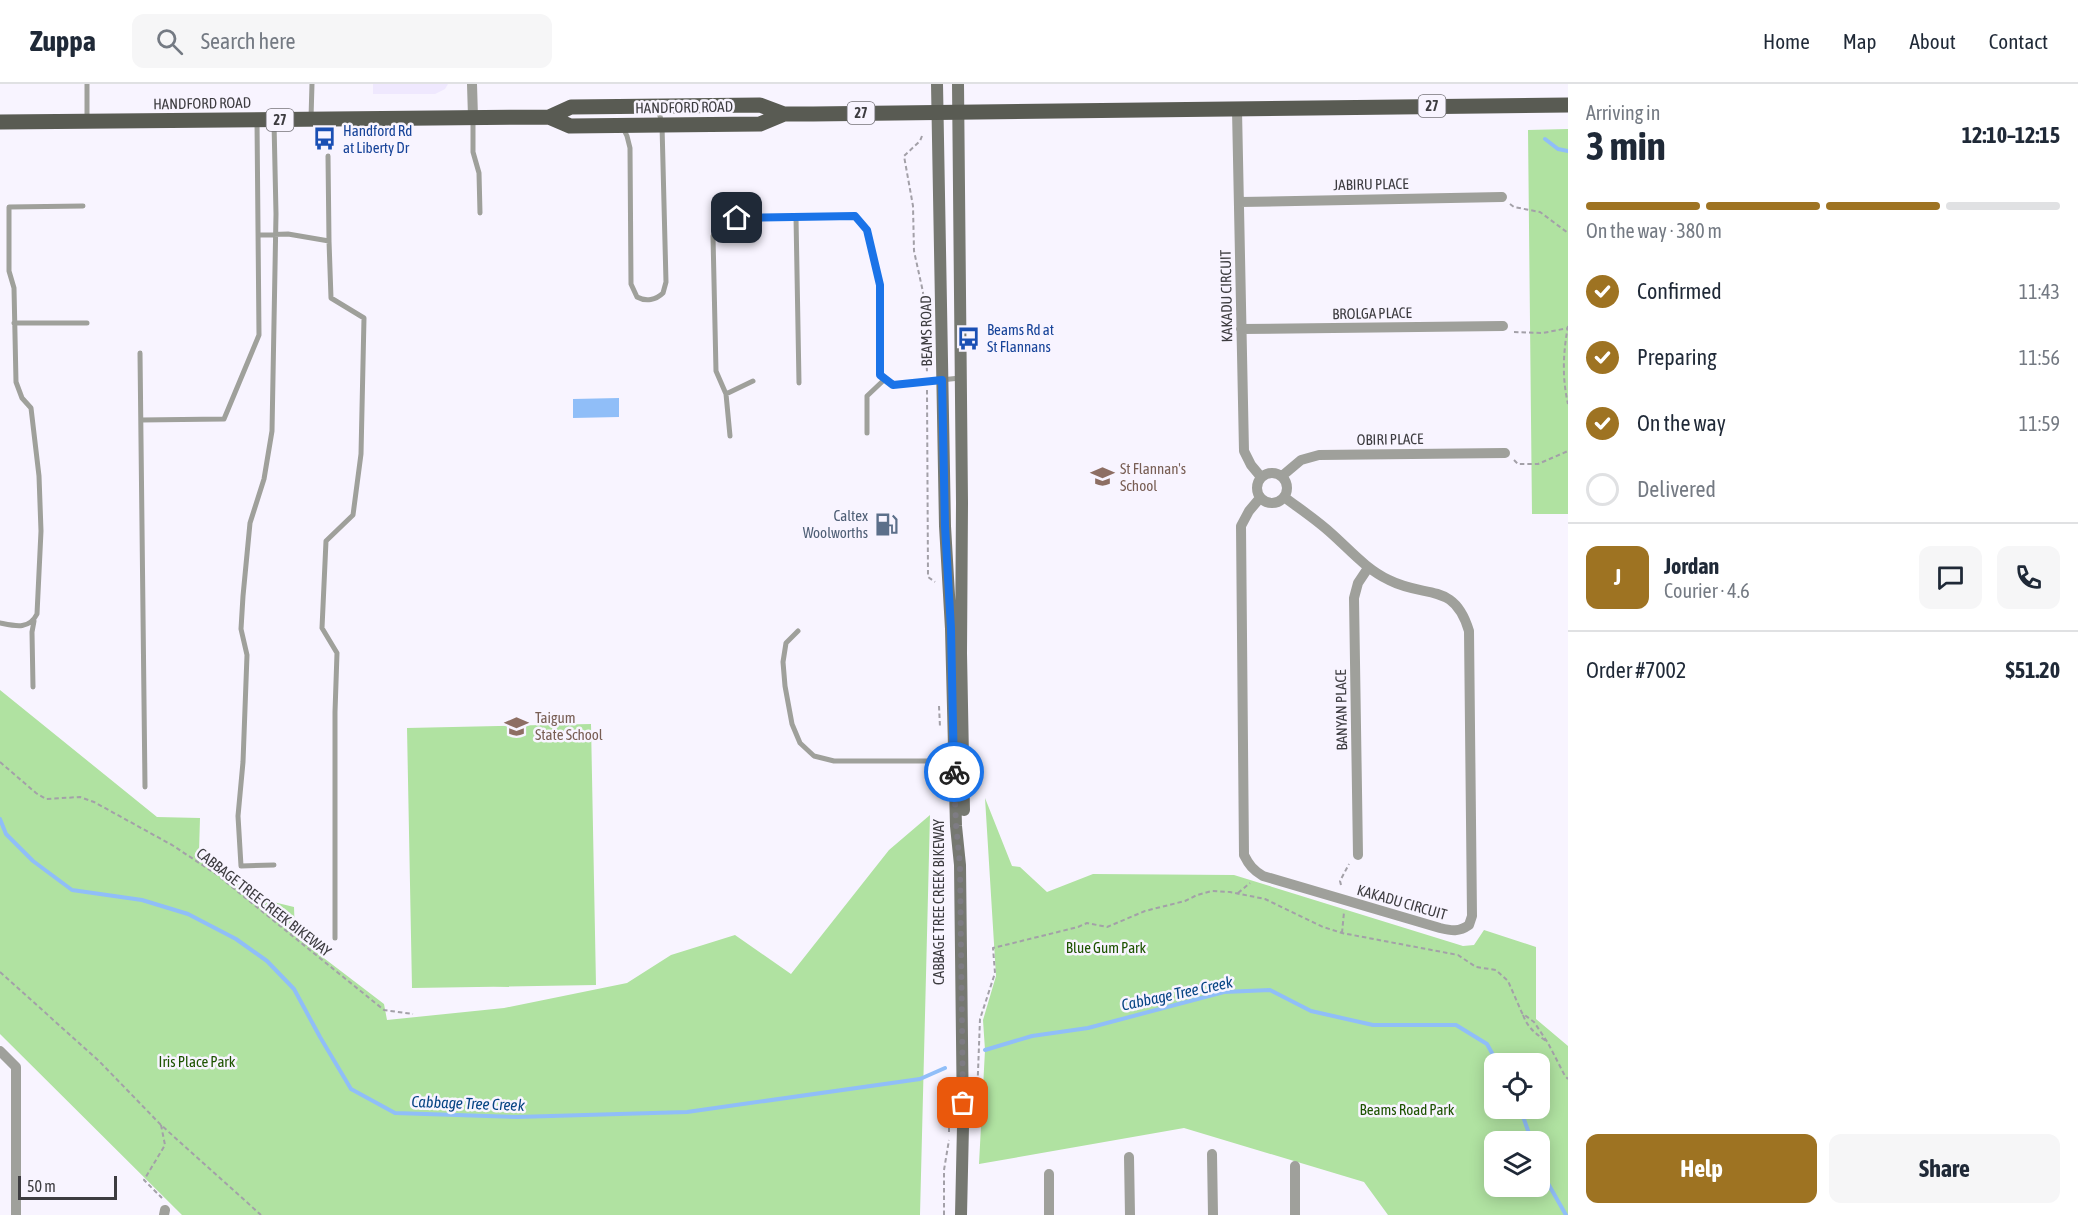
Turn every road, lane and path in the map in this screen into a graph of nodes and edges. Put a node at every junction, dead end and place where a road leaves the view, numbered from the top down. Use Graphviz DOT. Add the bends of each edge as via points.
graph roads {
  1 [pos="87,84"];
  2 [pos="312,84"];
  3 [pos="472,84"];
  4 [pos="938,84"];
  5 [pos="958,84"];
  6 [pos="1568,105"];
  7 [pos="657,106"];
  8 [pos="1237,110"];
  9 [pos="958,111"];
  10 [pos="937,112"];
  11 [pos="784,114"];
  12 [pos="473,117"];
  13 [pos="549,117"];
  14 [pos="311,119"];
  15 [pos="257,120"];
  16 [pos="274,120"];
  17 [pos="0,122"];
  18 [pos="87,122"];
  19 [pos="621,125"];
  20 [pos="662,125"];
  21 [pos="922,136"];
  22 [pos="328,156"];
  23 [pos="1502,197"];
  24 [pos="1240,202"];
  25 [pos="83,206"];
  26 [pos="480,213"];
  27 [pos="796,217"];
  28 [pos="1568,233"];
  29 [pos="275,234"];
  30 [pos="259,235"];
  31 [pos="329,241"];
  32 [pos="0,271"];
  33 [pos="9,271"];
  34 [pos="14,323"];
  35 [pos="87,323"];
  36 [pos="1503,326"];
  37 [pos="1568,327"];
  38 [pos="1241,329"];
  39 [pos="140,353"];
  40 [pos="960,378"];
  41 [pos="885,379"];
  42 [pos="942,380"];
  43 [pos="753,381"];
  44 [pos="927,382"];
  45 [pos="799,383"];
  46 [pos="726,393"];
  47 [pos="1568,404"];
  48 [pos="141,420"];
  49 [pos="867,434"];
  50 [pos="730,436"];
  51 [pos="1568,451"];
  52 [pos="1504,453"];
  53 [pos="1282,476"];
  54 [pos="1261,477"];
  55 [pos="1284,497"];
  56 [pos="1260,498"];
  57 [pos="1368,568"];
  58 [pos="939,585"];
  59 [pos="34,621"];
  60 [pos="0,623"];
  61 [pos="798,631"];
  62 [pos="33,687"];
  63 [pos="939,699"];
  64 [pos="940,731"];
  65 [pos="954,761"];
  66 [pos="0,762"];
  67 [pos="145,787"];
  68 [pos="1358,855"];
  69 [pos="274,865"];
  70 [pos="960,865"];
  71 [pos="1346,868"];
  72 [pos="1263,876"];
  73 [pos="1340,881"];
  74 [pos="1238,893"];
  75 [pos="1345,901"];
  76 [pos="1342,933"];
  77 [pos="335,938"];
  78 [pos="0,972"];
  79 [pos="1522,1013"];
  80 [pos="413,1014"];
  81 [pos="1548,1043"];
  82 [pos="0,1051"];
  83 [pos="1568,1079"];
  84 [pos="976,1107"];
  85 [pos="949,1113"];
  86 [pos="161,1125"];
  87 [pos="1212,1154"];
  88 [pos="1129,1157"];
  89 [pos="1295,1166"];
  90 [pos="1049,1174"];
  91 [pos="164,1212"];
  92 [pos="16,1215"];
  93 [pos="261,1215"];
  94 [pos="944,1215"];
  95 [pos="961,1215"];
  96 [pos="1049,1215"];
  97 [pos="1130,1215"];
  98 [pos="1213,1215"];
  99 [pos="1295,1215"];
  1 -- 18 [label="lane"];
  2 -- 14 [label="lane"];
  3 -- 12 [label="street"];
  4 -- 10 [label="main road, BEAMS ROAD"];
  5 -- 9 [label="main road, BEAMS ROAD"];
  6 -- 8 [label="main road, HANDFORD ROAD / 27"];
  7 -- 11 [label="main road, HANDFORD ROAD / 27" via="760,105"];
  7 -- 13 [label="main road, HANDFORD ROAD / 27" via="571,107"];
  7 -- 20 [label="lane"];
  8 -- 9 [label="main road, HANDFORD ROAD / 27"];
  8 -- 24 [label="street, KAKADU CIRCUIT"];
  9 -- 10 [label="main road, HANDFORD ROAD / 27"];
  9 -- 40 [label="main road, BEAMS ROAD"];
  10 -- 11 [label="main road, HANDFORD ROAD / 27"];
  10 -- 42 [label="main road, BEAMS ROAD"];
  11 -- 20 [label="main road, HANDFORD ROAD / 27" via="760,124"];
  12 -- 13 [label="main road, HANDFORD ROAD / 27"];
  12 -- 14 [label="main road, HANDFORD ROAD / 27"];
  12 -- 26 [label="lane"];
  13 -- 19 [label="main road, HANDFORD ROAD / 27" via="570,126"];
  14 -- 16 [label="main road, HANDFORD ROAD / 27"];
  15 -- 16 [label="main road, HANDFORD ROAD / 27"];
  15 -- 18 [label="main road, HANDFORD ROAD / 27"];
  15 -- 30 [label="lane"];
  16 -- 29 [label="lane"];
  17 -- 18 [label="main road, HANDFORD ROAD / 27"];
  19 -- 20 [label="main road, HANDFORD ROAD / 27"];
  19 -- 20 [label="lane" via="630,148 631,284 637,297 647,300 659,297 666,282"];
  21 -- 44 [label="path" via="904,156 913,206 914,251 923,292"];
  22 -- 31 [label="lane"];
  23 -- 24 [label="street, JABIRU PLACE"];
  23 -- 28 [label="path" via="1514,207 1540,212"];
  24 -- 38 [label="street, KAKADU CIRCUIT"];
  25 -- 33 [label="lane" via="9,207"];
  27 -- 41 [label="lane" via="855,216 867,230 880,285 880,375"];
  27 -- 45 [label="lane"];
  27 -- 46 [label="lane" via="737,218 721,223 713,236 716,371"];
  29 -- 30 [label="lane"];
  29 -- 31 [label="lane"];
  29 -- 69 [label="lane" via="272,431 264,479 250,523 243,596 242,629 247,655 238,816 241,866"];
  30 -- 48 [label="lane" via="259,335 224,419"];
  31 -- 77 [label="lane" via="330,298 364,318 361,454 353,515 326,541 322,628 337,653"];
  32 -- 33 [label="lane"];
  33 -- 34 [label="lane" via="14,288"];
  34 -- 35 [label="lane"];
  34 -- 59 [label="lane" via="16,381 22,398 31,408 39,476 41,531"];
  36 -- 37 [label="path" via="1513,332 1543,333"];
  36 -- 38 [label="street, BROLGA PLACE"];
  37 -- 47 [label="path" via="1563,357"];
  38 -- 54 [label="street, KAKADU CIRCUIT" via="1244,451"];
  39 -- 48 [label="lane"];
  40 -- 42 [label="lane"];
  40 -- 70 [label="main road, BEAMS ROAD" via="964,826"];
  41 -- 44 [label="lane" via="893,385"];
  41 -- 49 [label="lane" via="867,396"];
  42 -- 44 [label="lane"];
  42 -- 65 [label="main road, BEAMS ROAD"];
  43 -- 46 [label="lane"];
  44 -- 58 [label="path" via="928,577"];
  46 -- 50 [label="lane"];
  48 -- 67 [label="lane"];
  51 -- 52 [label="path" via="1538,464 1518,464"];
  52 -- 53 [label="street, OBIRI PLACE" via="1319,455 1301,460"];
  53 -- 54 [label="street" via="1274,472"];
  53 -- 55 [label="street" via="1287,484"];
  54 -- 56 [label="street" via="1256,489"];
  55 -- 56 [label="street" via="1272,504"];
  55 -- 57 [label="street, KAKADU CIRCUIT"];
  56 -- 72 [label="street" via="1241,525 1241,584 1244,855 1253,870"];
  57 -- 68 [label="street, BANYAN PLACE" via="1354,598"];
  57 -- 75 [label="street, KAKADU CIRCUIT" via="1392,582 1445,596 1465,617 1469,631 1472,916 1469,925 1452,931"];
  59 -- 60 [label="lane" via="18,627"];
  59 -- 62 [label="lane"];
  61 -- 65 [label="lane" via="786,643 785,686 792,724 800,743 814,756 834,761"];
  63 -- 64 [label="path"];
  65 -- 70 [label="main road, BEAMS ROAD"];
  66 -- 80 [label="path, CABBAGE TREE CREEK BIKEWAY" via="46,799 80,797 94,802 172,845 216,874 384,1010"];
  70 -- 95 [label="main road, BEAMS ROAD"];
  71 -- 73 [label="path"];
  72 -- 74 [label="path"];
  72 -- 75 [label="street, KAKADU CIRCUIT"];
  74 -- 76 [label="path" via="1266,898"];
  74 -- 84 [label="path" via="1212,891 1107,927 1087,923 993,948 994,973 980,1019"];
  75 -- 76 [label="path"];
  76 -- 79 [label="path" via="1458,955 1476,967 1496,970 1508,981"];
  78 -- 86 [label="path" via="99,1061"];
  79 -- 81 [label="path" via="1534,1022"];
  79 -- 81 [label="path" via="1526,1024"];
  81 -- 83 [label="path"];
  82 -- 92 [label="street" via="16,1066"];
  85 -- 94 [label="path"];
  86 -- 91 [label="path" via="165,1145 144,1180 168,1203"];
  86 -- 93 [label="path"];
  87 -- 98 [label="street"];
  88 -- 97 [label="street"];
  89 -- 99 [label="street"];
  90 -- 96 [label="street"];
}
